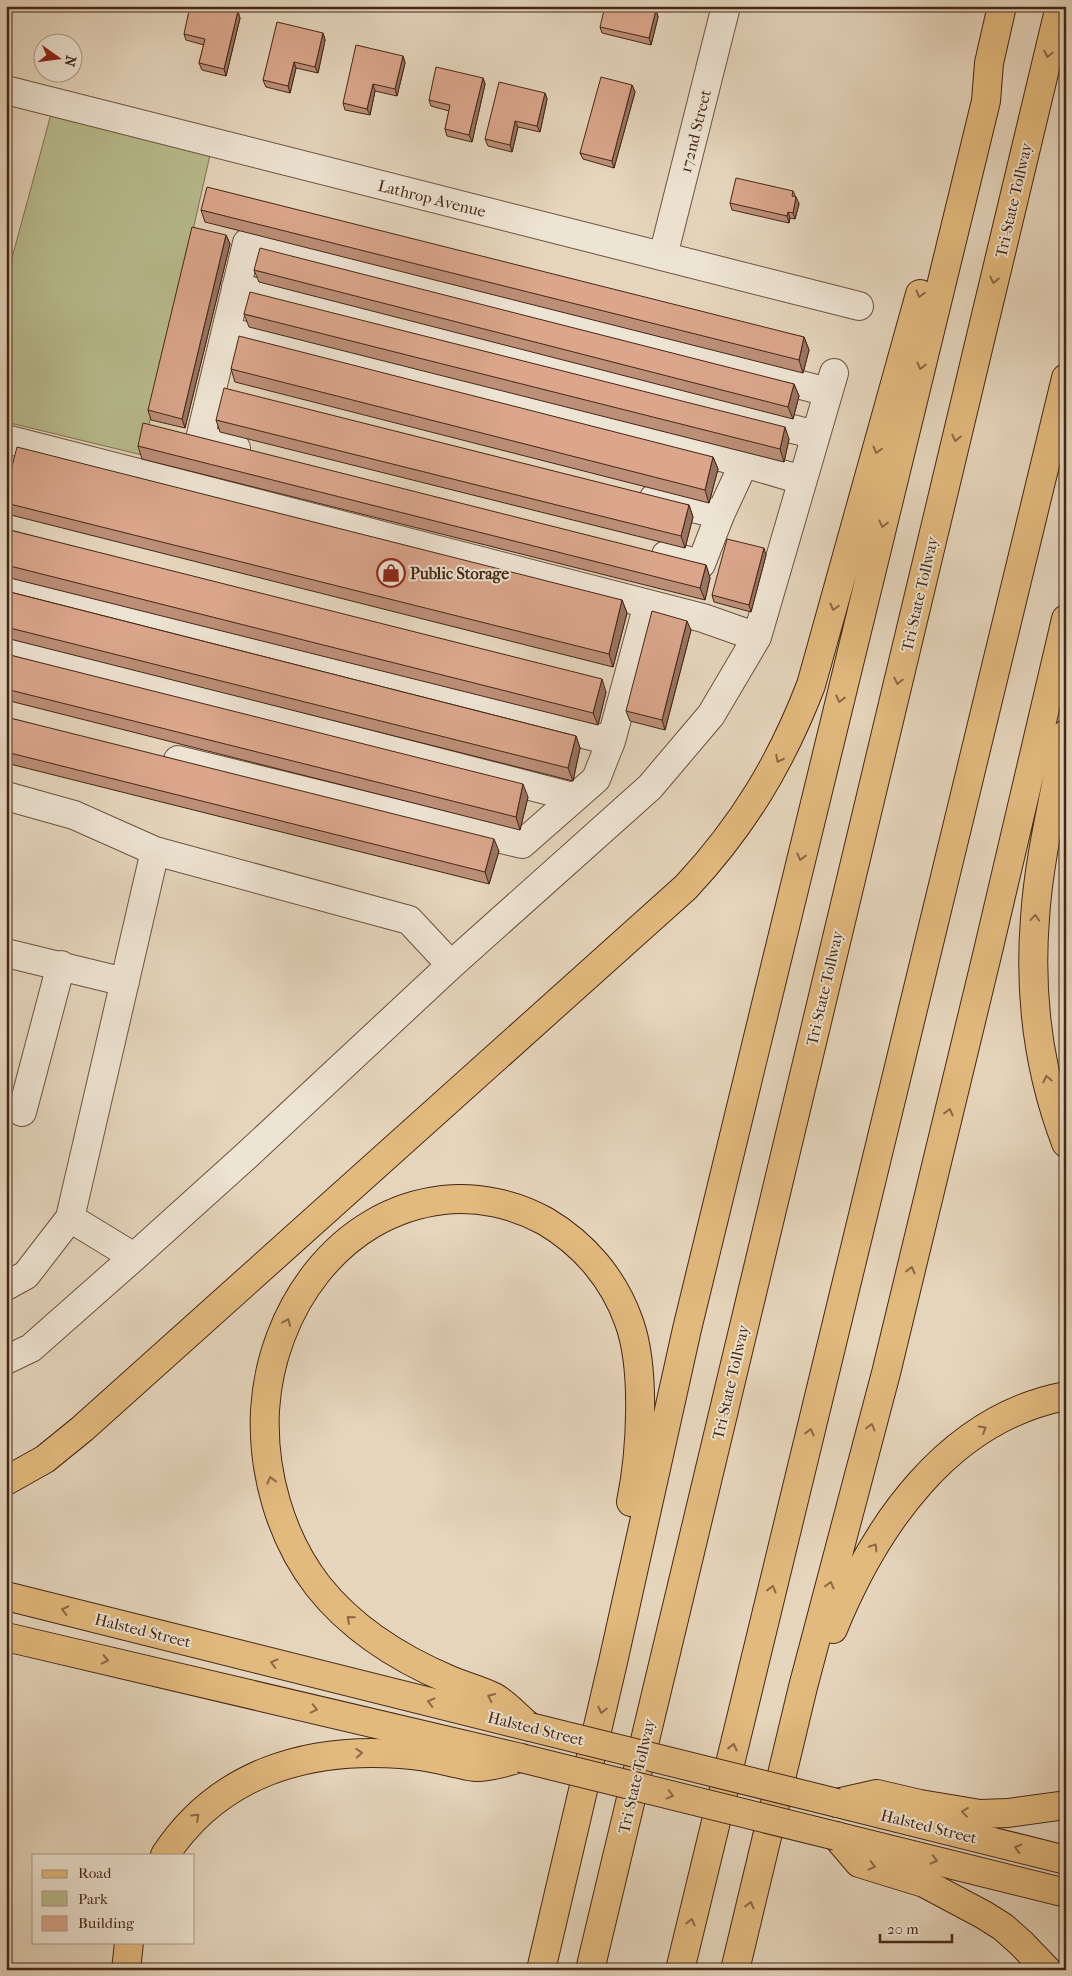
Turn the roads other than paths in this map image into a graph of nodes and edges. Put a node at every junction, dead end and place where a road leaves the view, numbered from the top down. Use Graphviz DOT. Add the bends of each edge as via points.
graph roads {
  1 [pos="726,6"];
  2 [pos="1002,6"];
  3 [pos="1060,6"];
  4 [pos="989,63"];
  5 [pos="6,90"];
  6 [pos="663,256"];
  7 [pos="236,287"];
  8 [pos="859,306"];
  9 [pos="226,331"];
  10 [pos="1066,378"];
  11 [pos="816,435"];
  12 [pos="6,439"];
  13 [pos="258,453"];
  14 [pos="744,463"];
  15 [pos="802,480"];
  16 [pos="634,494"];
  17 [pos="720,515"];
  18 [pos="644,550"];
  19 [pos="6,590"];
  20 [pos="648,604"];
  21 [pos="1066,619"];
  22 [pos="757,636"];
  23 [pos="6,651"];
  24 [pos="1066,734"];
  25 [pos="611,741"];
  26 [pos="150,753"];
  27 [pos="6,796"];
  28 [pos="573,798"];
  29 [pos="155,852"];
  30 [pos="6,952"];
  31 [pos="451,965"];
  32 [pos="61,966"];
  33 [pos="125,982"];
  34 [pos="22,1112"];
  35 [pos="1066,1143"];
  36 [pos="70,1218"];
  37 [pos="134,1257"];
  38 [pos="6,1286"];
  39 [pos="6,1360"];
  40 [pos="1066,1396"];
  41 [pos="6,1481"];
  42 [pos="6,1596"];
  43 [pos="6,1637"];
  44 [pos="613,1662"];
  45 [pos="796,1716"];
  46 [pos="530,1727"];
  47 [pos="521,1758"];
  48 [pos="838,1803"];
  49 [pos="1066,1805"];
  50 [pos="836,1836"];
  51 [pos="571,1844"];
  52 [pos="166,1854"];
  53 [pos="1066,1860"];
  54 [pos="1066,1893"];
  55 [pos="129,1944"];
  56 [pos="126,1970"];
  57 [pos="522,1970"];
  58 [pos="541,1970"];
  59 [pos="590,1970"];
  60 [pos="680,1970"];
  61 [pos="735,1970"];
  62 [pos="1047,1970"];
  1 -- 6 [label="street, 172nd Street"];
  2 -- 4 [label="main road"];
  3 -- 59 [label="main road, Tri-State Tollway, one-way"];
  4 -- 41 [label="main road, one-way" via="973,99 818,662 789,740 744,818 675,898 82,1429 45,1459"];
  4 -- 44 [label="main road, one-way" via="986,101 687,1329"];
  5 -- 6 [label="street, Lathrop Avenue"];
  6 -- 8 [label="street, Lathrop Avenue"];
  7 -- 9 [label="street"];
  7 -- 11 [label="street"];
  7 -- 11 [label="street" via="247,243 831,382"];
  9 -- 13 [label="street" via="222,390 200,438"];
  9 -- 14 [label="street"];
  60 -- 10 [label="main road, one-way"];
  11 -- 15 [label="street"];
  12 -- 20 [label="street"];
  14 -- 15 [label="street"];
  14 -- 17 [label="street"];
  15 -- 22 [label="street"];
  16 -- 17 [label="street"];
  17 -- 18 [label="street" via="701,564"];
  19 -- 25 [label="street"];
  20 -- 22 [label="street"];
  20 -- 25 [label="street" via="616,683"];
  45 -- 21 [label="main road, one-way" via="890,1354"];
  22 -- 31 [label="street" via="711,715 650,787"];
  23 -- 28 [label="street"];
  35 -- 24 [label="main road, one-way" via="1052,1104 1043,1063 1033,973 1038,889"];
  25 -- 28 [label="street" via="596,779"];
  26 -- 28 [label="street" via="522,844"];
  27 -- 29 [label="street" via="74,815"];
  29 -- 31 [label="street" via="409,920"];
  29 -- 33 [label="street"];
  30 -- 32 [label="street"];
  31 -- 37 [label="street"];
  32 -- 33 [label="street"];
  32 -- 34 [label="street"];
  33 -- 36 [label="street"];
  36 -- 37 [label="street"];
  36 -- 38 [label="street" via="26,1275"];
  37 -- 39 [label="street" via="30,1348"];
  45 -- 40 [label="main road, one-way" via="816,1690 833,1629 854,1581 911,1493 944,1458 980,1430 1024,1408"];
  46 -- 42 [label="main road, Halsted Street, one-way"];
  43 -- 47 [label="main road, Halsted Street, one-way"];
  46 -- 44 [label="main road, one-way" via="495,1698 421,1667 373,1638 351,1620 305,1567 280,1512 269,1471 264,1424 275,1356 290,1314 313,1276 340,1246 370,1224 402,1210 433,1202 464,1199 508,1206 539,1218 567,1235 592,1258 613,1287 630,1326 639,1380 636,1475 615,1612"];
  44 -- 51 [label="main road, one-way"];
  61 -- 45 [label="main road, one-way"];
  46 -- 48 [label="main road, Halsted Street, bridge"];
  47 -- 50 [label="main road, Halsted Street, one-way, bridge"];
  52 -- 47 [label="main road, one-way" via="189,1824 227,1792 266,1770 289,1763 339,1754 367,1753 425,1756 476,1768"];
  49 -- 48 [label="main road, one-way" via="1008,1814 980,1814 877,1794"];
  53 -- 48 [label="main road, Halsted Street, one-way"];
  50 -- 54 [label="main road, Halsted Street, one-way"];
  50 -- 62 [label="main road, one-way" via="859,1863 924,1884 1003,1927"];
  51 -- 57 [label="main road" via="551,1874"];
  51 -- 58 [label="main road"];
  55 -- 56 [label="main road"];
}
